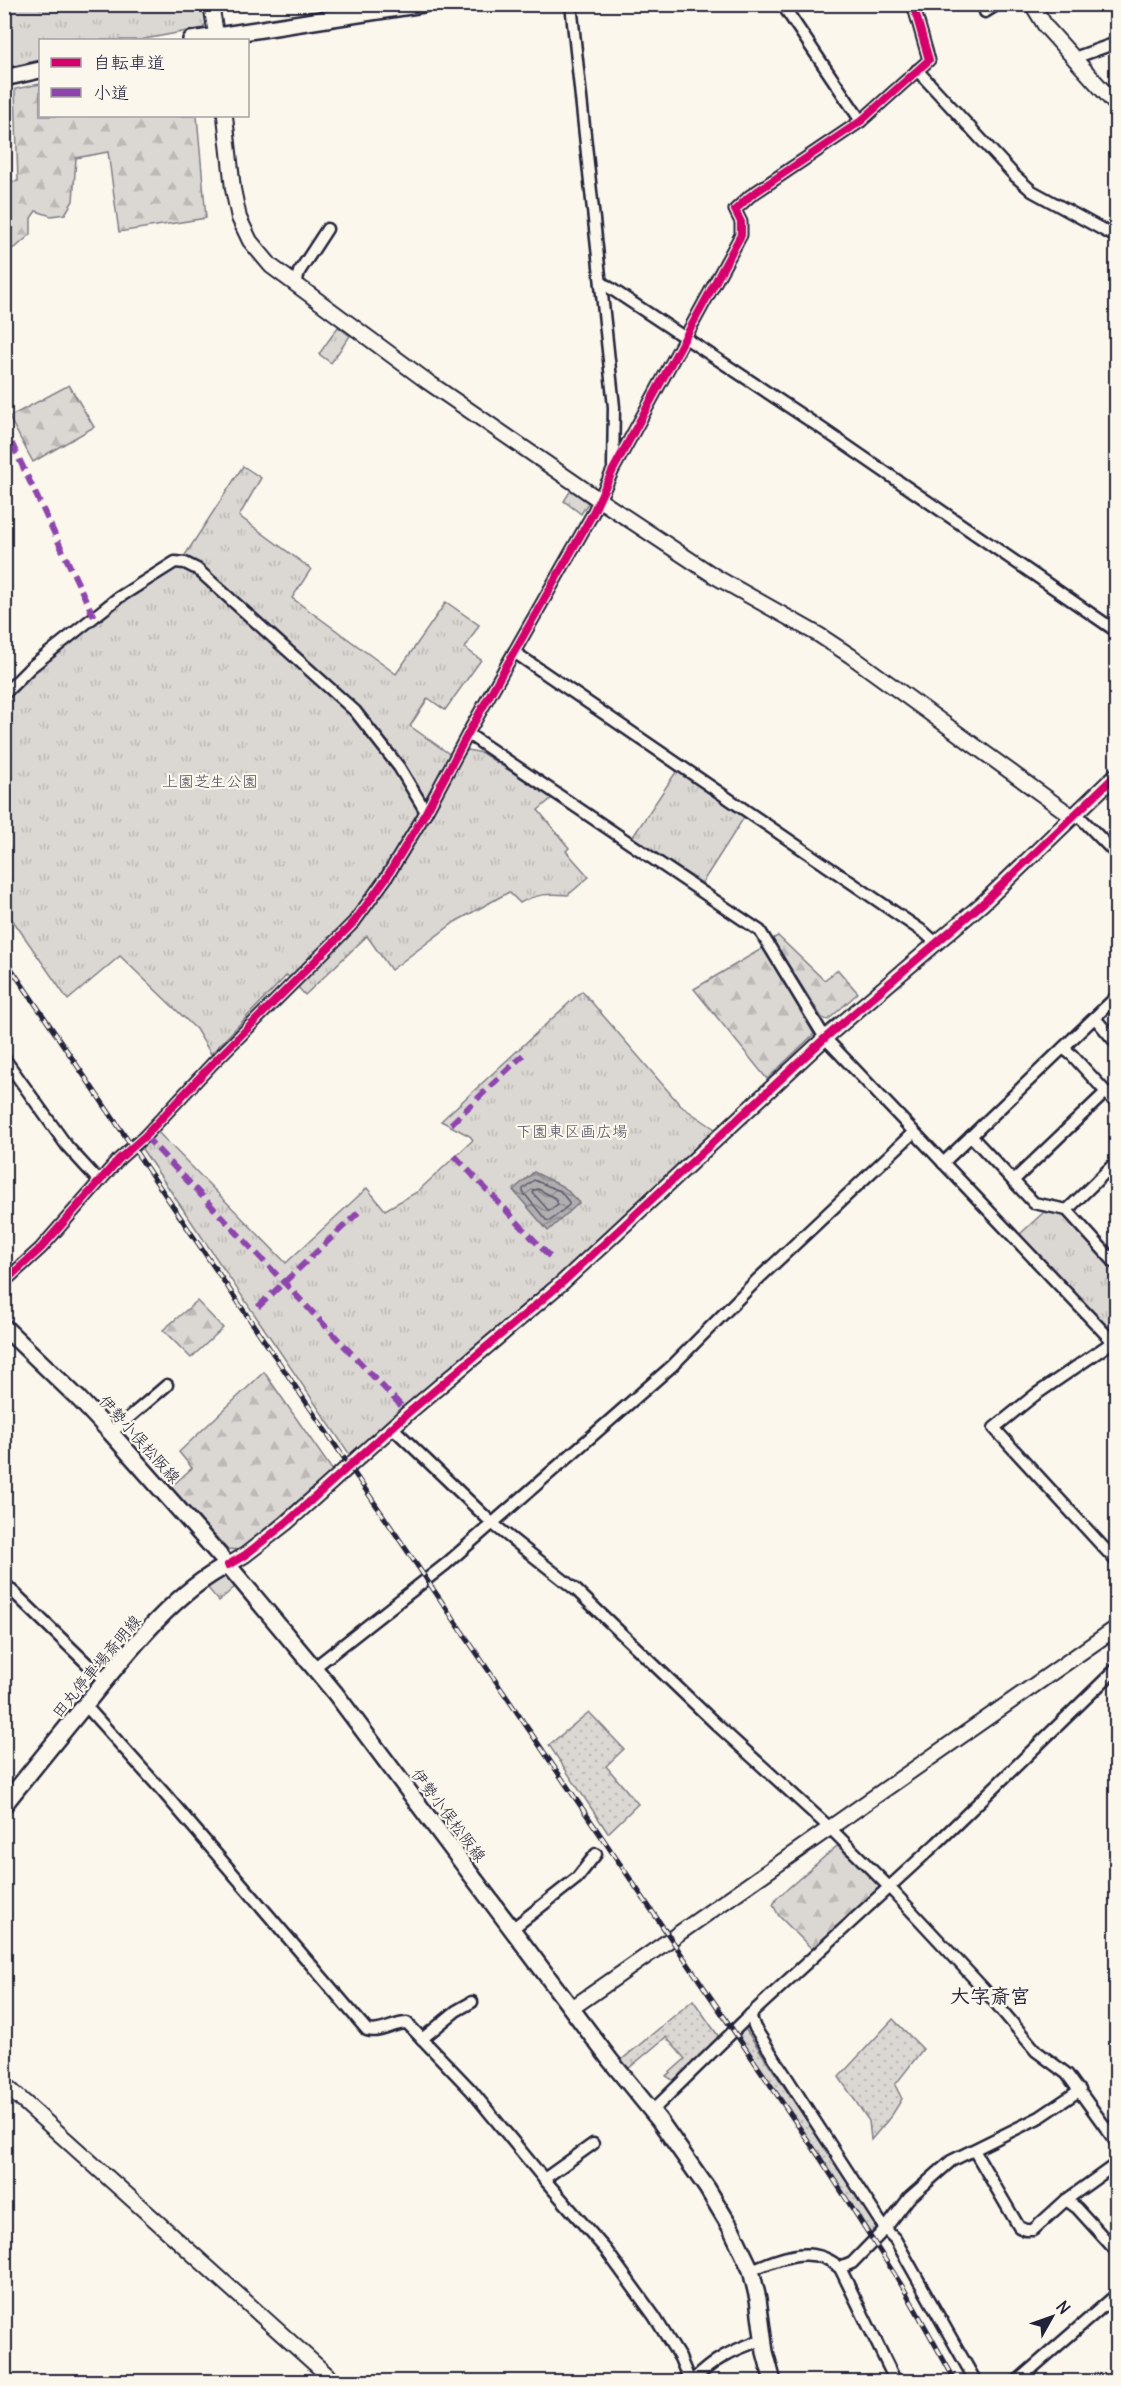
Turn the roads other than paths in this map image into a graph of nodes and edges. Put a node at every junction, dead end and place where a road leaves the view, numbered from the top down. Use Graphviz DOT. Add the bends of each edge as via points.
graph roads {
  1 [pos="211,4"];
  2 [pos="423,4"];
  3 [pos="571,4"];
  4 [pos="782,4"];
  5 [pos="913,4"];
  6 [pos="998,4"];
  7 [pos="1032,4"];
  8 [pos="985,12"];
  9 [pos="217,38"];
  10 [pos="1116,43"];
  11 [pos="1074,58"];
  12 [pos="39,70"];
  13 [pos="917,70"];
  14 [pos="4,78"];
  15 [pos="1116,105"];
  16 [pos="225,117"];
  17 [pos="861,121"];
  18 [pos="327,229"];
  19 [pos="1116,237"];
  20 [pos="601,282"];
  21 [pos="296,284"];
  22 [pos="684,336"];
  23 [pos="613,470"];
  24 [pos="598,499"];
  25 [pos="1116,631"];
  26 [pos="514,652"];
  27 [pos="4,694"];
  28 [pos="468,734"];
  29 [pos="1116,776"];
  30 [pos="426,812"];
  31 [pos="1074,815"];
  32 [pos="1116,854"];
  33 [pos="936,943"];
  34 [pos="1116,997"];
  35 [pos="1095,1018"];
  36 [pos="825,1038"];
  37 [pos="1116,1043"];
  38 [pos="1062,1048"];
  39 [pos="4,1058"];
  40 [pos="1106,1092"];
  41 [pos="1116,1102"];
  42 [pos="914,1132"];
  43 [pos="971,1136"];
  44 [pos="1116,1162"];
  45 [pos="944,1163"];
  46 [pos="99,1181"];
  47 [pos="1013,1181"];
  48 [pos="1067,1210"];
  49 [pos="1116,1261"];
  50 [pos="4,1282"];
  51 [pos="4,1327"];
  52 [pos="1115,1343"];
  53 [pos="167,1385"];
  54 [pos="392,1427"];
  55 [pos="111,1432"];
  56 [pos="493,1524"];
  57 [pos="1116,1561"];
  58 [pos="228,1565"];
  59 [pos="4,1583"];
  60 [pos="1116,1628"];
  61 [pos="315,1667"];
  62 [pos="1116,1669"];
  63 [pos="105,1681"];
  64 [pos="86,1705"];
  65 [pos="4,1805"];
  66 [pos="830,1828"];
  67 [pos="596,1854"];
  68 [pos="889,1887"];
  69 [pos="512,1929"];
  70 [pos="472,2002"];
  71 [pos="572,2008"];
  72 [pos="750,2015"];
  73 [pos="422,2039"];
  74 [pos="4,2084"];
  75 [pos="1080,2090"];
  76 [pos="652,2111"];
  77 [pos="1116,2142"];
  78 [pos="593,2144"];
  79 [pos="974,2150"];
  80 [pos="1116,2164"];
  81 [pos="544,2179"];
  82 [pos="1066,2200"];
  83 [pos="885,2229"];
  84 [pos="1116,2251"];
  85 [pos="840,2268"];
  86 [pos="751,2270"];
  87 [pos="1116,2295"];
  88 [pos="762,2340"];
  89 [pos="335,2382"];
  90 [pos="690,2382"];
  91 [pos="773,2382"];
  92 [pos="896,2382"];
  93 [pos="976,2382"];
  94 [pos="1016,2382"];
  1 -- 9 [label="street"];
  2 -- 9 [label="main road"];
  3 -- 20 [label="street"];
  4 -- 17 [label="street"];
  5 -- 13 [label="street" via="928,60"];
  6 -- 8 [label="street"];
  7 -- 11 [label="street" via="1046,27"];
  10 -- 11 [label="street"];
  11 -- 15 [label="street"];
  12 -- 14 [label="main road"];
  13 -- 17 [label="street"];
  13 -- 19 [label="street" via="1032,191"];
  16 -- 21 [label="street" via="239,218 264,258"];
  17 -- 22 [label="street" via="738,205 735,210 741,222 741,235"];
  18 -- 21 [label="street" via="299,272"];
  20 -- 22 [label="street"];
  20 -- 23 [label="street" via="614,407"];
  21 -- 24 [label="street" via="428,382"];
  22 -- 23 [label="street"];
  22 -- 25 [label="street"];
  23 -- 24 [label="street"];
  24 -- 26 [label="street"];
  24 -- 31 [label="street" via="716,578 819,635"];
  26 -- 28 [label="street"];
  26 -- 33 [label="street"];
  27 -- 30 [label="street" via="36,663 118,598 175,562 185,563 354,711 399,767"];
  28 -- 30 [label="street"];
  28 -- 36 [label="street" via="760,931"];
  29 -- 31 [label="street"];
  30 -- 46 [label="street" via="354,922"];
  31 -- 32 [label="street"];
  31 -- 33 [label="street"];
  33 -- 36 [label="street"];
  34 -- 35 [label="street"];
  35 -- 37 [label="street"];
  35 -- 38 [label="street"];
  36 -- 42 [label="street"];
  36 -- 54 [label="street" via="563,1282"];
  38 -- 40 [label="street"];
  38 -- 43 [label="street"];
  39 -- 46 [label="street" via="67,1146"];
  40 -- 41 [label="street"];
  40 -- 47 [label="street"];
  42 -- 45 [label="street"];
  42 -- 56 [label="street" via="672,1366"];
  43 -- 45 [label="street"];
  43 -- 47 [label="street"];
  44 -- 48 [label="street"];
  45 -- 52 [label="street"];
  46 -- 50 [label="street" via="41,1248"];
  47 -- 48 [label="street" via="1034,1203"];
  48 -- 49 [label="street"];
  51 -- 55 [label="main road, 伊勢小俣松阪線"];
  52 -- 57 [label="street" via="1035,1395 994,1428"];
  53 -- 55 [label="street"];
  54 -- 56 [label="street"];
  54 -- 58 [label="street" via="286,1523"];
  55 -- 58 [label="main road, 伊勢小俣松阪線"];
  56 -- 61 [label="street"];
  56 -- 66 [label="street" via="576,1590"];
  58 -- 61 [label="main road, 伊勢小俣松阪線"];
  58 -- 63 [label="main road, 田丸停車場斎明線" via="187,1592"];
  59 -- 63 [label="street"];
  60 -- 66 [label="street"];
  61 -- 69 [label="main road, 伊勢小俣松阪線"];
  62 -- 68 [label="street"];
  63 -- 64 [label="main road, 田丸停車場斎明線"];
  64 -- 65 [label="main road, 田丸停車場斎明線"];
  64 -- 73 [label="street" via="367,2030 374,2032 407,2023"];
  66 -- 68 [label="street"];
  66 -- 71 [label="street"];
  67 -- 69 [label="street" via="577,1878"];
  68 -- 72 [label="street"];
  68 -- 75 [label="street" via="1036,2051 1067,2074"];
  69 -- 71 [label="main road, 伊勢小俣松阪線"];
  70 -- 73 [label="street"];
  71 -- 76 [label="main road, 伊勢小俣松阪線"];
  72 -- 76 [label="street"];
  72 -- 83 [label="street"];
  73 -- 81 [label="street" via="471,2090"];
  74 -- 89 [label="street"];
  75 -- 77 [label="street"];
  75 -- 79 [label="street" via="1040,2117"];
  76 -- 86 [label="main road, 伊勢小俣松阪線" via="731,2228"];
  78 -- 81 [label="street"];
  79 -- 82 [label="street" via="1019,2226 1026,2230 1033,2230"];
  79 -- 83 [label="street" via="951,2161 909,2198"];
  80 -- 82 [label="street"];
  81 -- 90 [label="street" via="613,2259 654,2316"];
  82 -- 84 [label="street"];
  83 -- 85 [label="street" via="852,2263"];
  83 -- 93 [label="street" via="895,2239"];
  85 -- 86 [label="street" via="820,2254 810,2254"];
  85 -- 92 [label="street"];
  86 -- 88 [label="main road, 伊勢小俣松阪線"];
  87 -- 94 [label="street"];
  88 -- 90 [label="street" via="731,2351"];
  88 -- 91 [label="main road, 伊勢小俣松阪線"];
}
